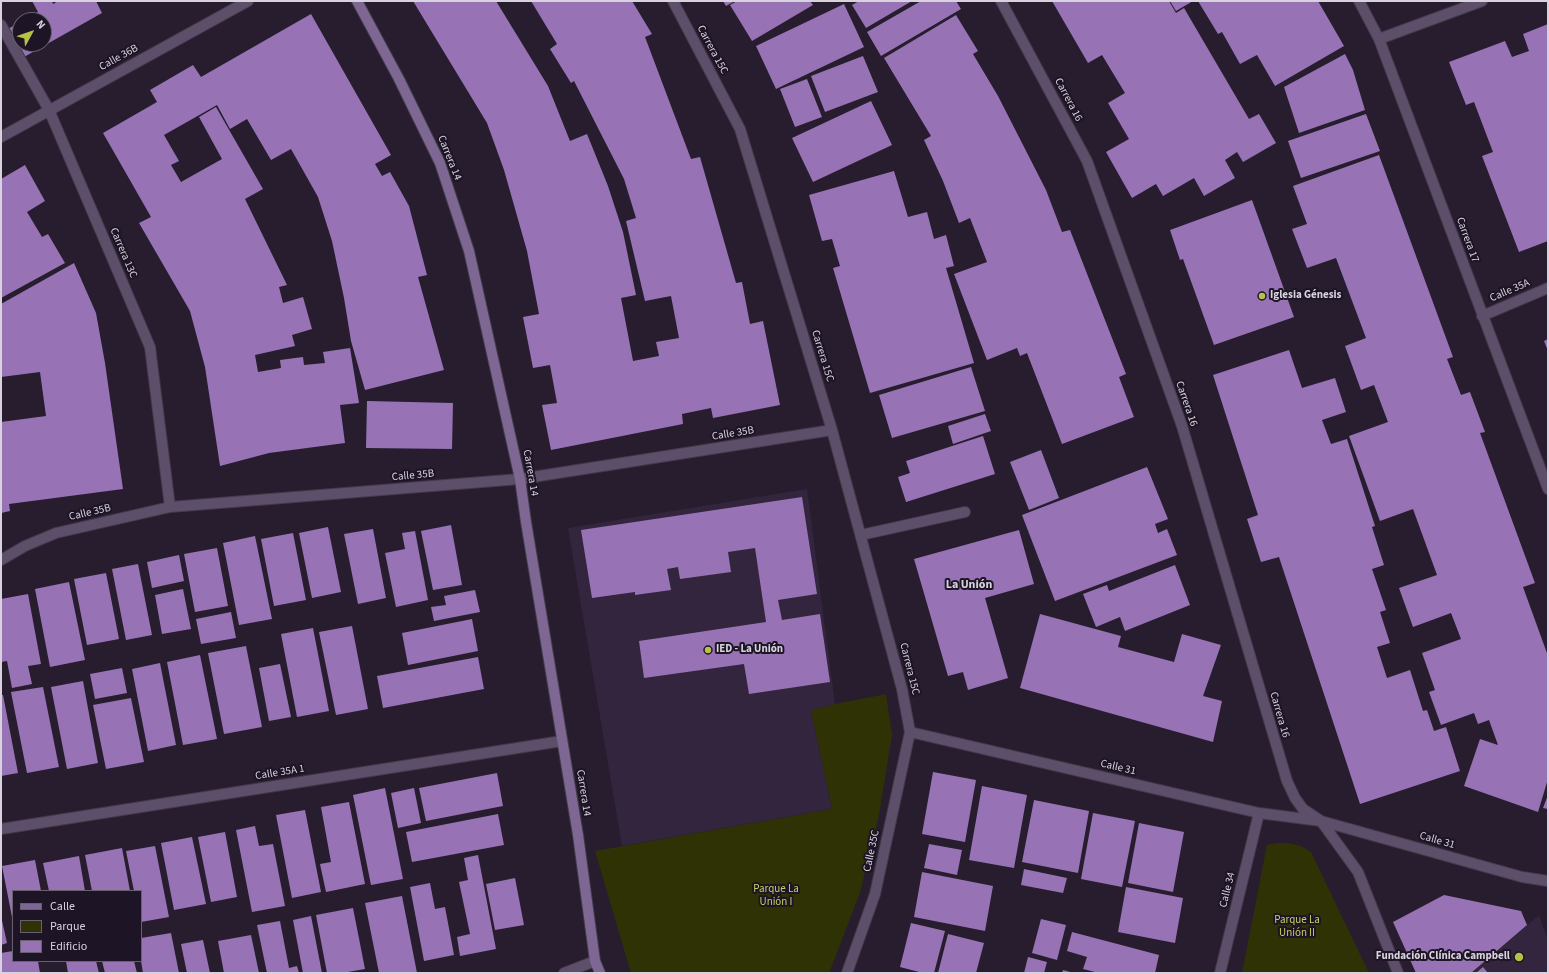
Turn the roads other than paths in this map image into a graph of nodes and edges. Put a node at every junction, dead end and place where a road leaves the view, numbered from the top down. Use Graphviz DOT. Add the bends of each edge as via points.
graph roads {
  1 [pos="248,1"];
  2 [pos="357,1"];
  3 [pos="672,1"];
  4 [pos="1001,1"];
  5 [pos="1359,1"];
  6 [pos="1482,1"];
  7 [pos="1,25"];
  8 [pos="1379,39"];
  9 [pos="49,110"];
  10 [pos="1,137"];
  11 [pos="1548,288"];
  12 [pos="1482,316"];
  13 [pos="832,430"];
  14 [pos="520,479"];
  15 [pos="1548,489"];
  16 [pos="170,507"];
  17 [pos="965,512"];
  18 [pos="861,535"];
  19 [pos="1,560"];
  20 [pos="910,732"];
  21 [pos="562,741"];
  22 [pos="1259,813"];
  23 [pos="1321,821"];
  24 [pos="1,829"];
  25 [pos="1548,881"];
  26 [pos="595,961"];
  27 [pos="564,973"];
  28 [pos="600,973"];
  29 [pos="847,973"];
  30 [pos="1220,973"];
  31 [pos="1398,973"];
  1 -- 9 [label="street, Calle 36B"];
  2 -- 14 [label="street, Carrera 14" via="440,162 469,251"];
  3 -- 13 [label="street, Carrera 15C" via="740,129"];
  4 -- 23 [label="street, Carrera 16" via="1087,161 1182,426 1286,781 1304,809"];
  5 -- 8 [label="street, Carrera 17"];
  6 -- 8 [label="street"];
  7 -- 9 [label="street, Carrera 13C"];
  8 -- 12 [label="street, Carrera 17"];
  9 -- 10 [label="street, Calle 36B"];
  9 -- 16 [label="street, Carrera 13C" via="150,347"];
  11 -- 12 [label="street, Calle 35A"];
  12 -- 15 [label="street, Carrera 17"];
  13 -- 14 [label="street, Calle 35B"];
  13 -- 18 [label="street, Carrera 15C"];
  14 -- 16 [label="street, Calle 35B"];
  14 -- 21 [label="street, Carrera 14"];
  16 -- 19 [label="street, Calle 35B" via="56,534 25,546"];
  17 -- 18 [label="street"];
  18 -- 20 [label="street, Carrera 15C" via="902,689"];
  20 -- 22 [label="street, Calle 31"];
  20 -- 29 [label="street, Calle 35C" via="875,894"];
  21 -- 24 [label="street, Calle 35A 1"];
  21 -- 26 [label="street, Carrera 14"];
  22 -- 23 [label="street, Calle 31"];
  22 -- 30 [label="street, Calle 34"];
  23 -- 25 [label="street, Calle 31" via="1522,877"];
  23 -- 31 [label="street" via="1358,872"];
  26 -- 27 [label="street"];
  26 -- 28 [label="street, Carrera 14"];
}
